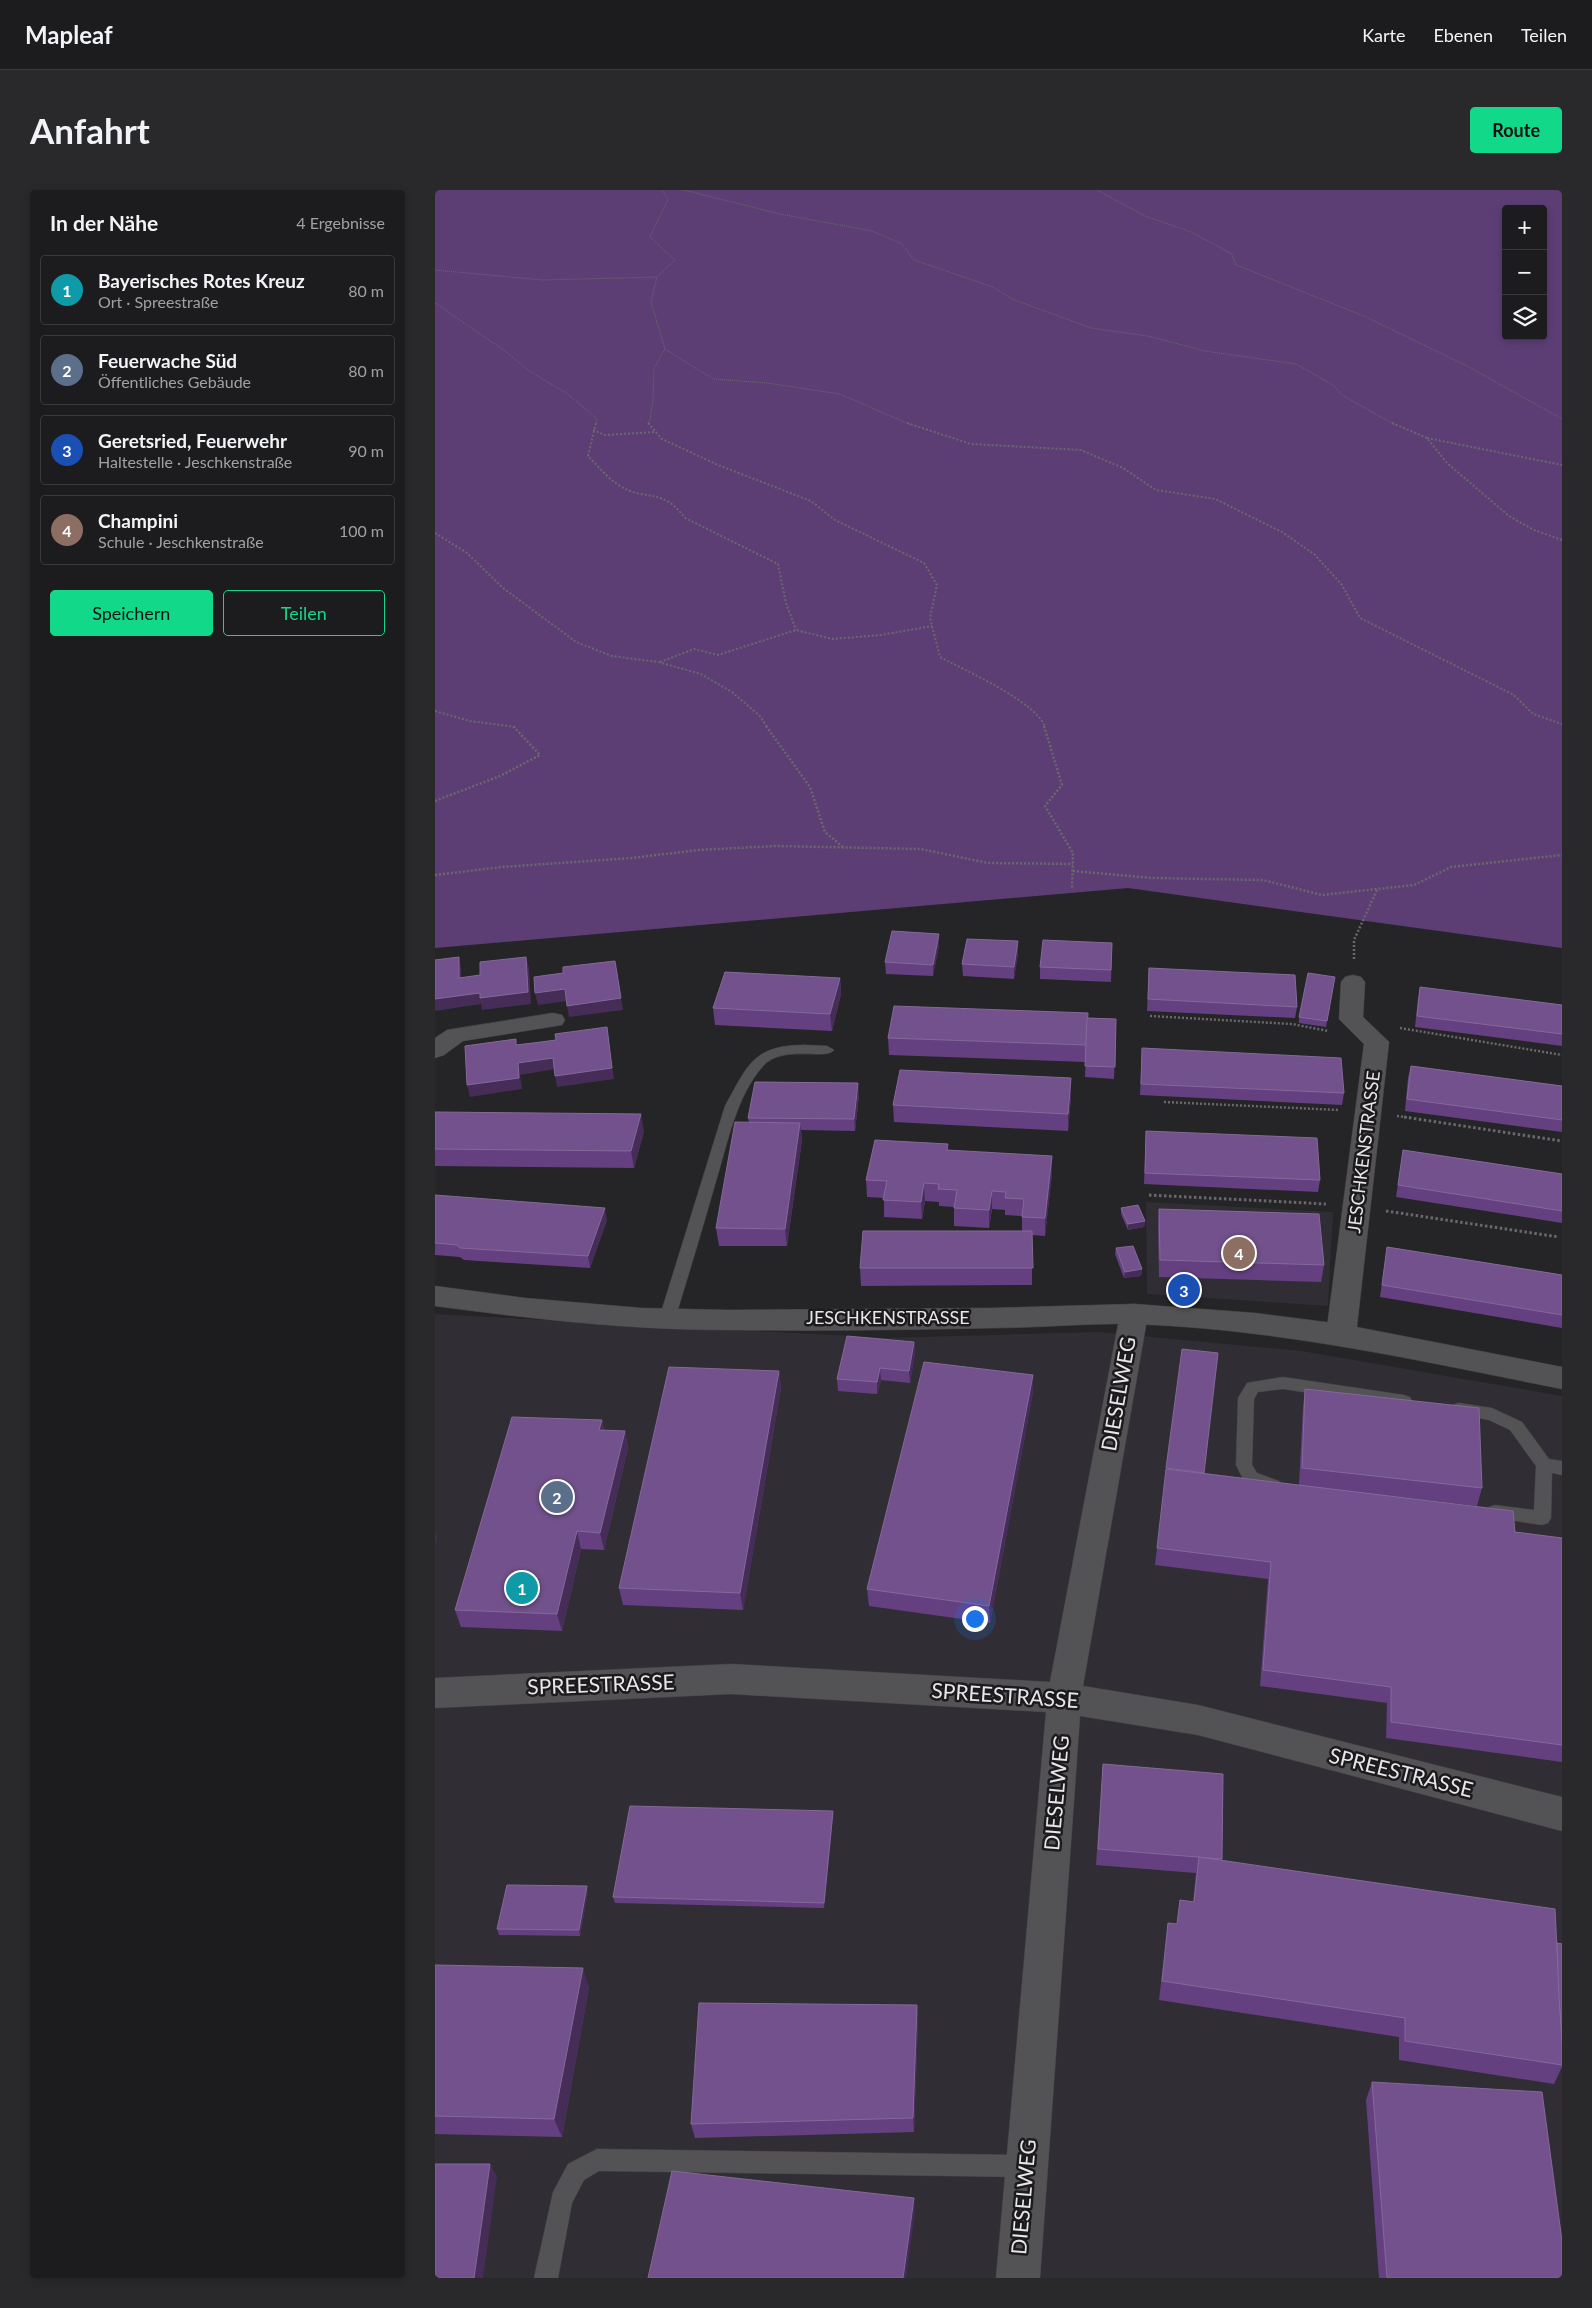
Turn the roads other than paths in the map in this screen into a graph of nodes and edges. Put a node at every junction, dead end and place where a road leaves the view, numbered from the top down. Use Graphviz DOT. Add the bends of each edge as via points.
graph roads {
  1 [pos="1353,982"];
  2 [pos="553,1020"];
  3 [pos="435,1050"];
  4 [pos="827,1050"];
  5 [pos="435,1296"];
  6 [pos="1134,1314"];
  7 [pos="667,1318"];
  8 [pos="1341,1335"];
  9 [pos="1562,1378"];
  10 [pos="1416,1402"];
  11 [pos="1445,1406"];
  12 [pos="1544,1465"];
  13 [pos="1562,1468"];
  14 [pos="1285,1488"];
  15 [pos="1483,1511"];
  16 [pos="435,1693"];
  17 [pos="1064,1698"];
  18 [pos="1562,1814"];
  19 [pos="1027,2166"];
  20 [pos="546,2278"];
  21 [pos="1018,2278"];
  1 -- 8 [label="street, JESCHKENSTRASSE" via="1351,1019 1377,1042"];
  2 -- 3 [label="street" via="456,1035"];
  4 -- 7 [label="lane" via="784,1051 768,1055 744,1083 732,1106"];
  5 -- 7 [label="street, JESCHKENSTRASSE" via="525,1308"];
  6 -- 7 [label="street, JESCHKENSTRASSE" via="993,1318"];
  6 -- 8 [label="street, JESCHKENSTRASSE"];
  6 -- 17 [label="street, DIESELWEG"];
  8 -- 9 [label="street, JESCHKENSTRASSE"];
  10 -- 14 [label="lane" via="1283,1383 1253,1387 1246,1398 1244,1465 1251,1478 1265,1485"];
  11 -- 12 [label="lane" via="1492,1414 1516,1426"];
  12 -- 13 [label="lane"];
  12 -- 15 [label="lane" via="1542,1518"];
  16 -- 17 [label="street, SPREESTRASSE" via="731,1679"];
  17 -- 18 [label="street, SPREESTRASSE" via="1198,1720"];
  17 -- 19 [label="street, DIESELWEG"];
  19 -- 20 [label="lane" via="597,2160 576,2172 561,2200"];
  19 -- 21 [label="street, DIESELWEG"];
}
